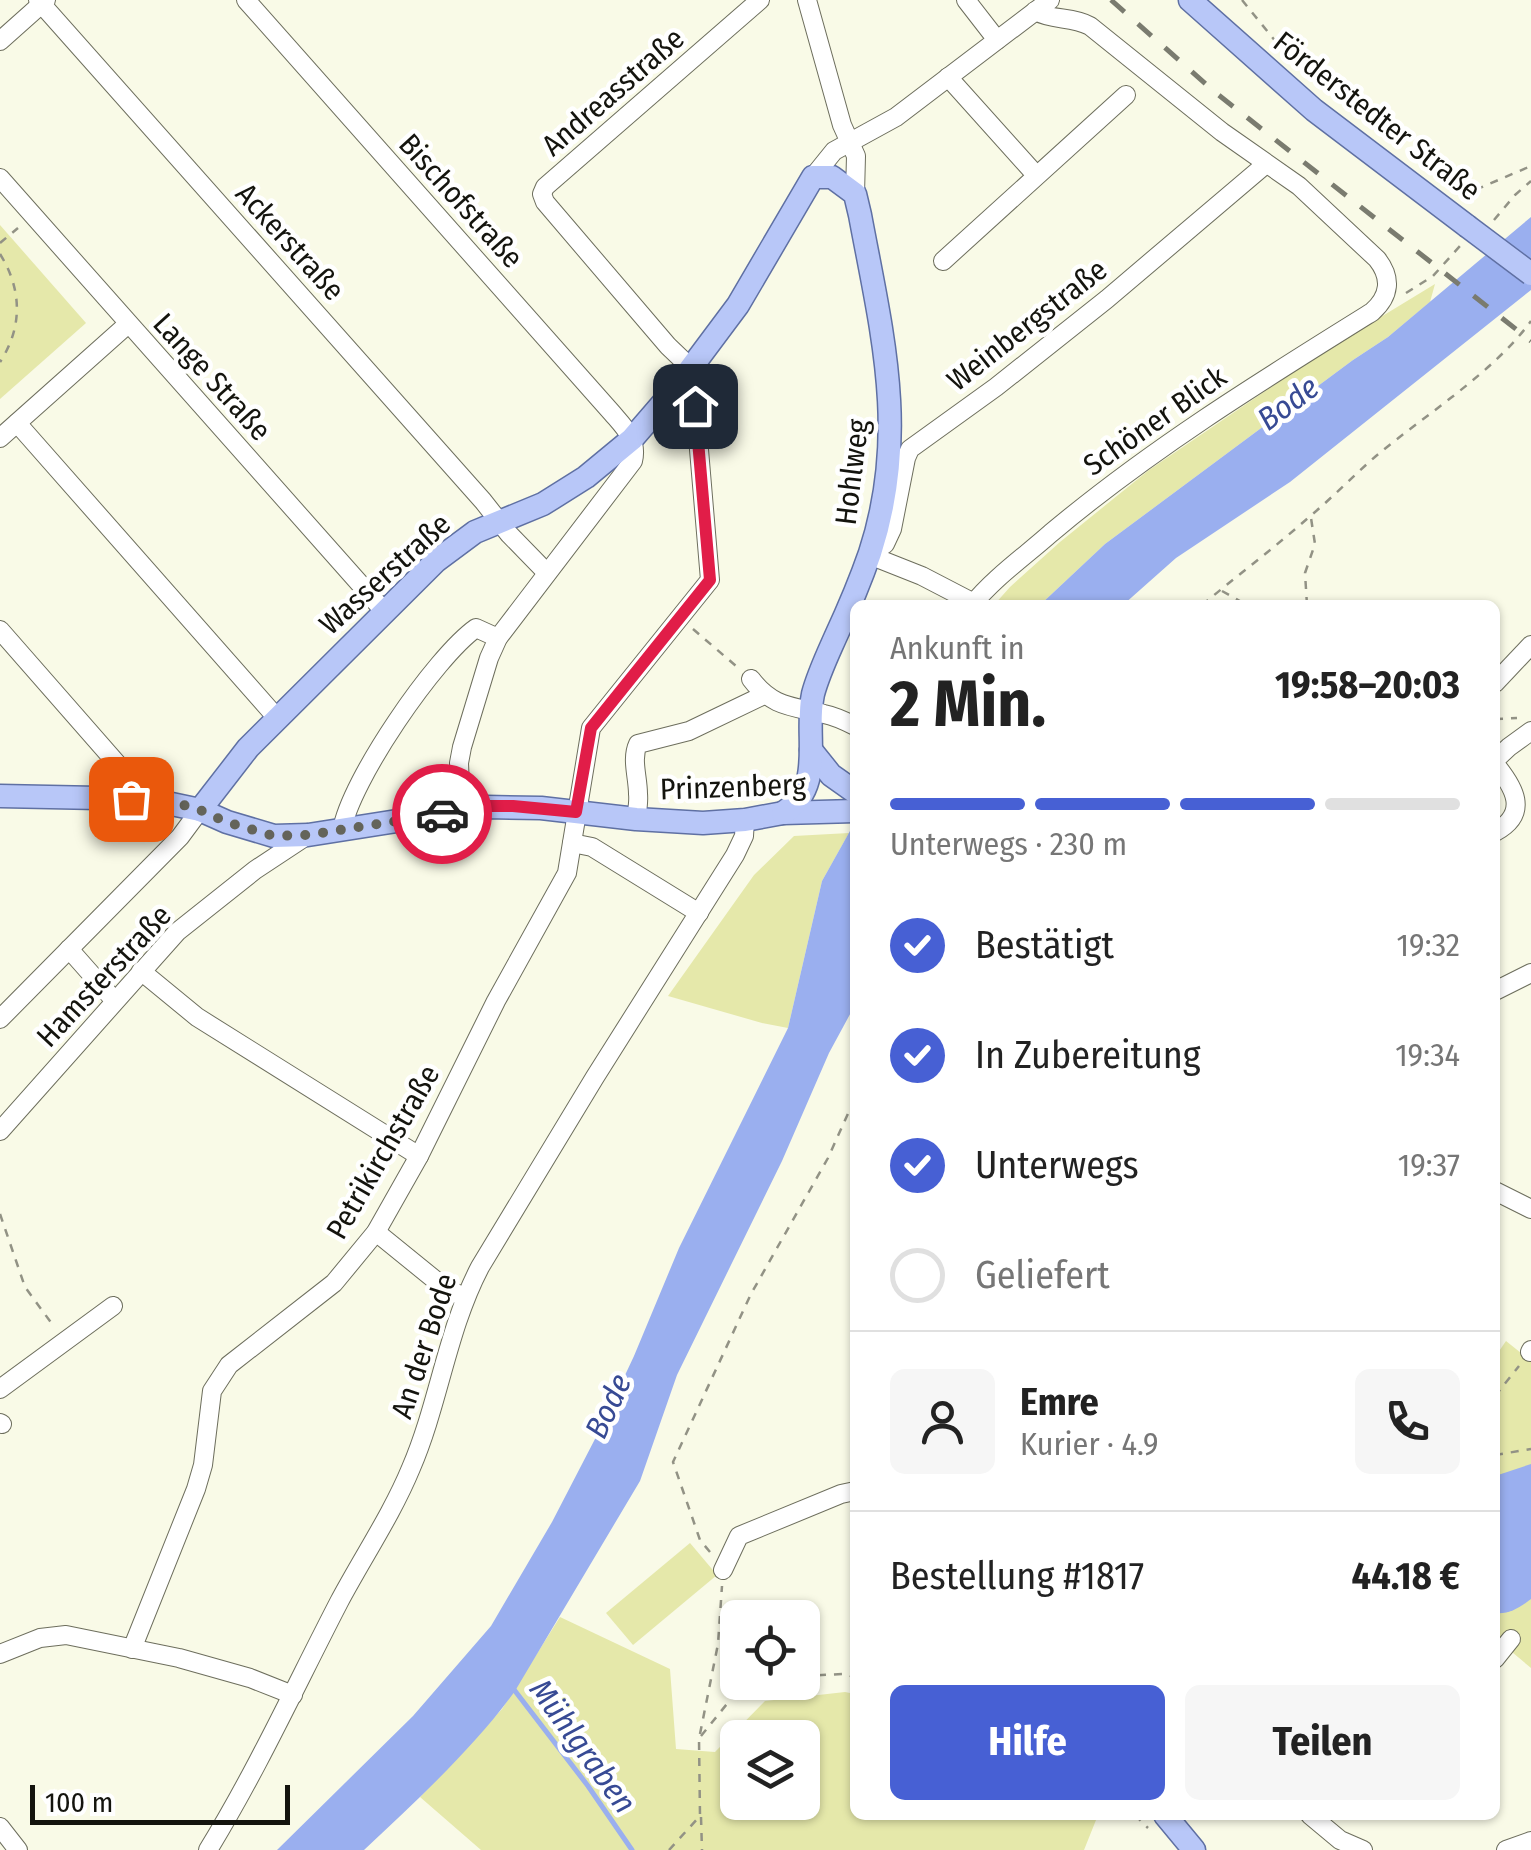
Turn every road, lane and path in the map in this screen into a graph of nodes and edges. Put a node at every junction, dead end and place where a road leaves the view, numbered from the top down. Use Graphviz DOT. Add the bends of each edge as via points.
graph roads {
  1 [pos="246,0"];
  2 [pos="760,0"];
  3 [pos="807,0"];
  4 [pos="966,0"];
  5 [pos="1190,0"];
  6 [pos="1242,0"];
  7 [pos="42,1"];
  8 [pos="1042,6"];
  9 [pos="996,40"];
  10 [pos="0,41"];
  11 [pos="948,77"];
  12 [pos="1283,84"];
  13 [pos="1126,95"];
  14 [pos="851,143"];
  15 [pos="1266,164"];
  16 [pos="1531,166"];
  17 [pos="1036,175"];
  18 [pos="812,177"];
  19 [pos="0,178"];
  20 [pos="855,194"];
  21 [pos="1444,209"];
  22 [pos="33,216"];
  23 [pos="0,243"];
  24 [pos="0,254"];
  25 [pos="942,260"];
  26 [pos="1531,274"];
  27 [pos="1531,321"];
  28 [pos="128,324"];
  29 [pos="0,362"];
  30 [pos="691,368"];
  31 [pos="676,388"];
  32 [pos="17,423"];
  33 [pos="0,438"];
  34 [pos="632,439"];
  35 [pos="1310,516"];
  36 [pos="499,521"];
  37 [pos="869,555"];
  38 [pos="547,574"];
  39 [pos="1220,590"];
  40 [pos="850,600"];
  41 [pos="966,600"];
  42 [pos="977,600"];
  43 [pos="1208,600"];
  44 [pos="1237,600"];
  45 [pos="1307,600"];
  46 [pos="850,601"];
  47 [pos="384,611"];
  48 [pos="0,630"];
  49 [pos="498,638"];
  50 [pos="707,640"];
  51 [pos="1531,645"];
  52 [pos="1500,677"];
  53 [pos="751,678"];
  54 [pos="764,696"];
  55 [pos="810,712"];
  56 [pos="277,718"];
  57 [pos="850,724"];
  58 [pos="1531,731"];
  59 [pos="811,750"];
  60 [pos="1500,756"];
  61 [pos="1500,769"];
  62 [pos="0,796"];
  63 [pos="148,799"];
  64 [pos="850,801"];
  65 [pos="850,802"];
  66 [pos="200,810"];
  67 [pos="461,811"];
  68 [pos="576,812"];
  69 [pos="783,813"];
  70 [pos="1522,816"];
  71 [pos="636,819"];
  72 [pos="745,820"];
  73 [pos="1500,829"];
  74 [pos="342,830"];
  75 [pos="308,835"];
  76 [pos="572,844"];
  77 [pos="699,913"];
  78 [pos="69,949"];
  79 [pos="141,971"];
  80 [pos="1531,972"];
  81 [pos="1500,988"];
  82 [pos="114,1000"];
  83 [pos="0,1019"];
  84 [pos="850,1109"];
  85 [pos="0,1131"];
  86 [pos="418,1156"];
  87 [pos="1500,1194"];
  88 [pos="1531,1210"];
  89 [pos="0,1214"];
  90 [pos="376,1232"];
  91 [pos="464,1297"];
  92 [pos="113,1306"];
  93 [pos="64,1340"];
  94 [pos="1530,1351"];
  95 [pos="0,1389"];
  96 [pos="1500,1390"];
  97 [pos="1531,1450"];
  98 [pos="1500,1453"];
  99 [pos="850,1492"];
  100 [pos="723,1570"];
  101 [pos="1512,1640"];
  102 [pos="132,1649"];
  103 [pos="1500,1653"];
  104 [pos="0,1654"];
  105 [pos="820,1675"];
  106 [pos="850,1676"];
  107 [pos="293,1696"];
  108 [pos="730,1700"];
  109 [pos="698,1739"];
  110 [pos="700,1816"];
  111 [pos="1169,1820"];
  112 [pos="1322,1820"];
  113 [pos="0,1827"];
  114 [pos="1531,1841"];
  115 [pos="18,1850"];
  116 [pos="208,1850"];
  117 [pos="669,1850"];
  118 [pos="702,1850"];
  119 [pos="1194,1850"];
  120 [pos="1363,1850"];
  121 [pos="1506,1850"];
  1 -- 34 [label="street, Bischofstraße"];
  2 -- 30 [label="street, Andreasstraße" via="542,194"];
  3 -- 14 [label="street"];
  4 -- 9 [label="street"];
  5 -- 12 [label="main road, Förderstedter Straße"];
  6 -- 12 [label="path" via="1289,58"];
  7 -- 10 [label="street"];
  7 -- 36 [label="street, Ackerstraße"];
  8 -- 9 [label="street"];
  8 -- 15 [label="street" via="1046,18 1090,26"];
  9 -- 11 [label="street"];
  11 -- 14 [label="street"];
  11 -- 17 [label="street"];
  12 -- 21 [label="main road, Förderstedter Straße"];
  13 -- 17 [label="street"];
  14 -- 18 [label="street" via="834,151"];
  14 -- 20 [label="street"];
  15 -- 37 [label="street, Weinbergstraße" via="1107,299 910,449 892,529"];
  15 -- 42 [label="street, Schöner Blick" via="1300,186 1377,259 1387,278 1383,300 1144,460"];
  16 -- 21 [label="path"];
  17 -- 25 [label="street"];
  18 -- 20 [label="main road" via="832,178"];
  18 -- 30 [label="main road, Wasserstraße" via="738,305"];
  19 -- 22 [label="street, Lange Straße"];
  20 -- 37 [label="main road, Hohlweg" via="890,409 886,477"];
  21 -- 26 [label="main road, Förderstedter Straße, bridge"];
  22 -- 23 [label="path"];
  22 -- 28 [label="street, Lange Straße"];
  24 -- 29 [label="path" via="18,302 15,332"];
  27 -- 35 [label="path"];
  28 -- 32 [label="street"];
  28 -- 47 [label="street, Lange Straße"];
  30 -- 31 [label="main road, Wasserstraße"];
  31 -- 34 [label="main road, Wasserstraße"];
  31 -- 68 [label="street, Petrikirchstraße" via="696,414 710,580 591,728"];
  32 -- 33 [label="street"];
  32 -- 56 [label="street"];
  34 -- 36 [label="main road, Wasserstraße" via="586,478"];
  34 -- 38 [label="street" via="632,460"];
  35 -- 39 [label="path"];
  35 -- 45 [label="path" via="1315,544 1305,573"];
  36 -- 38 [label="street, Ackerstraße"];
  36 -- 47 [label="main road, Wasserstraße" via="436,561"];
  37 -- 40 [label="main road, Hohlweg"];
  37 -- 41 [label="street"];
  38 -- 49 [label="street"];
  39 -- 43 [label="path"];
  39 -- 44 [label="path"];
  46 -- 55 [label="main road, Hohlweg"];
  47 -- 56 [label="main road, Wasserstraße"];
  48 -- 63 [label="street"];
  49 -- 67 [label="street" via="462,747"];
  49 -- 74 [label="street" via="476,628 428,678 358,785"];
  50 -- 53 [label="path"];
  51 -- 52 [label="street"];
  53 -- 54 [label="street"];
  54 -- 55 [label="street"];
  54 -- 71 [label="street" via="690,731 638,744"];
  55 -- 57 [label="street"];
  55 -- 59 [label="main road, Hohlweg"];
  56 -- 66 [label="main road, Wasserstraße"];
  58 -- 60 [label="street"];
  59 -- 64 [label="main road"];
  59 -- 69 [label="main road, Hohlweg" via="804,792"];
  61 -- 70 [label="street"];
  62 -- 63 [label="main road, Prinzenberg"];
  63 -- 66 [label="main road, Prinzenberg"];
  65 -- 69 [label="main road, Prinzenberg" via="825,814"];
  66 -- 75 [label="main road, Prinzenberg" via="274,836"];
  66 -- 78 [label="street, Wasserstraße"];
  67 -- 68 [label="main road, Prinzenberg" via="513,806"];
  67 -- 74 [label="main road, Prinzenberg"];
  68 -- 71 [label="main road, Prinzenberg"];
  68 -- 76 [label="street, Petrikirchstraße"];
  69 -- 72 [label="main road, Prinzenberg"];
  70 -- 73 [label="street"];
  71 -- 72 [label="main road, Prinzenberg"];
  72 -- 77 [label="street, An der Bode" via="741,846"];
  74 -- 75 [label="main road, Prinzenberg"];
  75 -- 79 [label="street, Hamsterstraße" via="177,932"];
  76 -- 77 [label="street" via="592,847"];
  76 -- 86 [label="street, Petrikirchstraße" via="562,883"];
  77 -- 91 [label="street, An der Bode"];
  78 -- 82 [label="street"];
  78 -- 83 [label="street, Wasserstraße"];
  79 -- 82 [label="street, Hamsterstraße"];
  79 -- 86 [label="street" via="196,1018"];
  80 -- 81 [label="street"];
  82 -- 85 [label="street, Hamsterstraße"];
  84 -- 100 [label="path" via="751,1294 673,1462 700,1540"];
  86 -- 90 [label="street, Petrikirchstraße"];
  87 -- 88 [label="street"];
  89 -- 93 [label="path" via="24,1287"];
  90 -- 91 [label="street"];
  90 -- 102 [label="street, Petrikirchstraße" via="334,1283 228,1365 212,1391 196,1490"];
  91 -- 107 [label="street, An der Bode" via="412,1467"];
  92 -- 93 [label="street"];
  93 -- 95 [label="street"];
  94 -- 96 [label="path"];
  97 -- 98 [label="path"];
  99 -- 100 [label="street" via="739,1536"];
  100 -- 109 [label="path" via="718,1644"];
  101 -- 103 [label="street"];
  102 -- 104 [label="street" via="66,1635"];
  102 -- 107 [label="street" via="250,1678"];
  105 -- 106 [label="path"];
  107 -- 116 [label="street, An der Bode"];
  108 -- 109 [label="path"];
  109 -- 110 [label="path"];
  110 -- 117 [label="path"];
  110 -- 118 [label="path"];
  111 -- 119 [label="main road"];
  112 -- 120 [label="street" via="1340,1840"];
  113 -- 115 [label="street"];
  114 -- 121 [label="street"];
}
